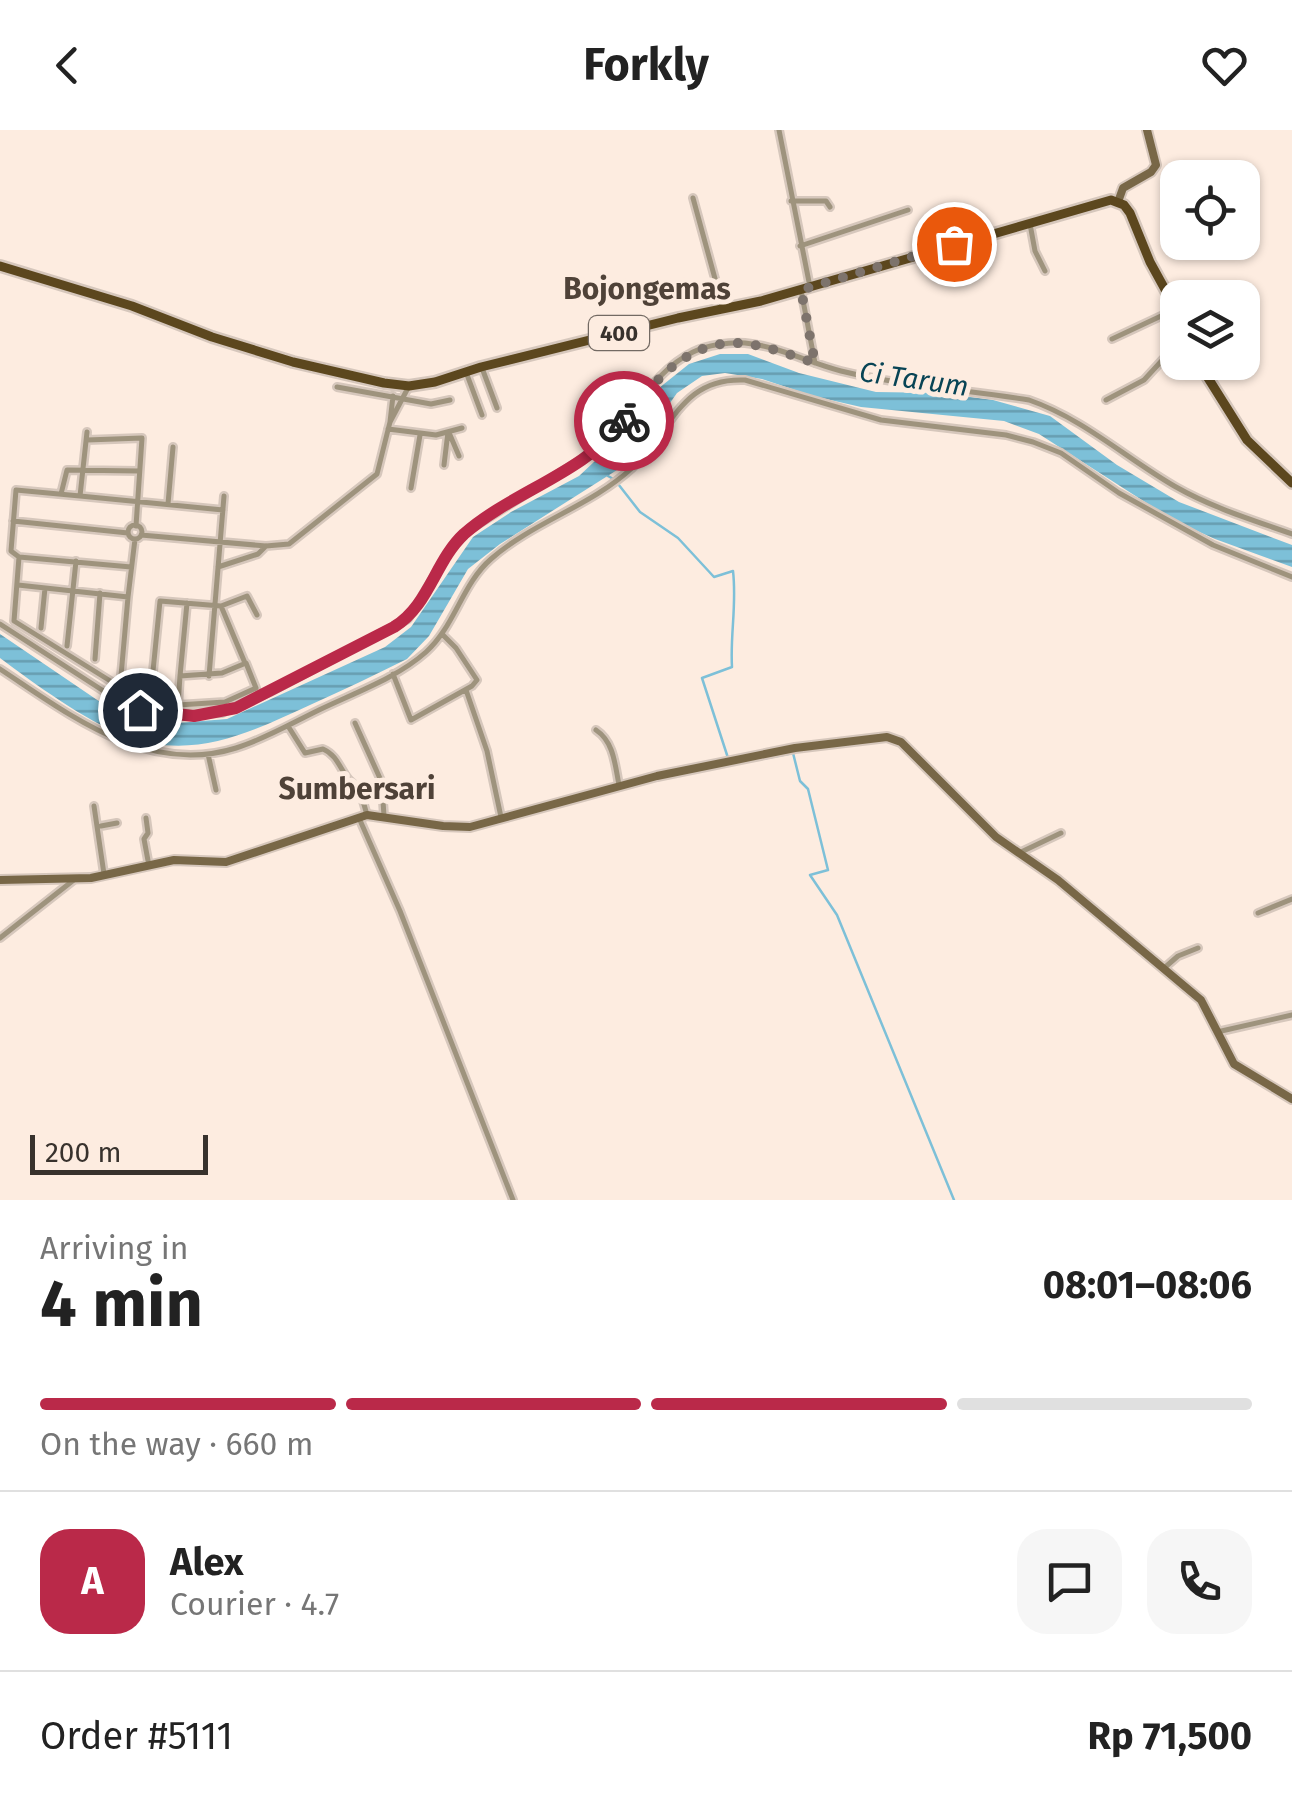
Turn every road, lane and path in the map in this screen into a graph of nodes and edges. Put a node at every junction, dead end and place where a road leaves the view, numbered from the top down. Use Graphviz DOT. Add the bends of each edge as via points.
graph roads {
  1 [pos="779,130"];
  2 [pos="1147,130"];
  3 [pos="693,198"];
  4 [pos="791,201"];
  5 [pos="1118,202"];
  6 [pos="830,207"];
  7 [pos="908,210"];
  8 [pos="1030,224"];
  9 [pos="800,246"];
  10 [pos="0,266"];
  11 [pos="1046,271"];
  12 [pos="1160,280"];
  13 [pos="806,288"];
  14 [pos="724,308"];
  15 [pos="1160,319"];
  16 [pos="1112,340"];
  17 [pos="815,363"];
  18 [pos="1160,363"];
  19 [pos="482,367"];
  20 [pos="466,372"];
  21 [pos="1209,380"];
  22 [pos="395,385"];
  23 [pos="409,386"];
  24 [pos="337,387"];
  25 [pos="392,396"];
  26 [pos="404,398"];
  27 [pos="450,400"];
  28 [pos="1106,400"];
  29 [pos="497,408"];
  30 [pos="482,415"];
  31 [pos="389,425"];
  32 [pos="462,428"];
  33 [pos="448,432"];
  34 [pos="420,435"];
  35 [pos="174,447"];
  36 [pos="459,456"];
  37 [pos="444,465"];
  38 [pos="84,470"];
  39 [pos="140,471"];
  40 [pos="1292,482"];
  41 [pos="411,488"];
  42 [pos="61,494"];
  43 [pos="80,496"];
  44 [pos="224,496"];
  45 [pos="138,500"];
  46 [pos="168,504"];
  47 [pos="223,510"];
  48 [pos="13,521"];
  49 [pos="136,526"];
  50 [pos="128,533"];
  51 [pos="1292,534"];
  52 [pos="138,537"];
  53 [pos="219,541"];
  54 [pos="266,546"];
  55 [pos="20,557"];
  56 [pos="76,561"];
  57 [pos="131,567"];
  58 [pos="218,567"];
  59 [pos="1292,577"];
  60 [pos="18,586"];
  61 [pos="45,588"];
  62 [pos="73,590"];
  63 [pos="100,593"];
  64 [pos="128,596"];
  65 [pos="187,603"];
  66 [pos="218,606"];
  67 [pos="257,615"];
  68 [pos="0,624"];
  69 [pos="41,628"];
  70 [pos="442,634"];
  71 [pos="68,646"];
  72 [pos="95,659"];
  73 [pos="246,663"];
  74 [pos="0,669"];
  75 [pos="180,676"];
  76 [pos="209,676"];
  77 [pos="389,676"];
  78 [pos="120,687"];
  79 [pos="466,690"];
  80 [pos="150,701"];
  81 [pos="178,705"];
  82 [pos="355,723"];
  83 [pos="288,726"];
  84 [pos="596,730"];
  85 [pos="208,754"];
  86 [pos="383,785"];
  87 [pos="619,785"];
  88 [pos="216,790"];
  89 [pos="384,801"];
  90 [pos="94,806"];
  91 [pos="362,816"];
  92 [pos="384,816"];
  93 [pos="501,817"];
  94 [pos="146,818"];
  95 [pos="118,824"];
  96 [pos="100,826"];
  97 [pos="1061,832"];
  98 [pos="1020,853"];
  99 [pos="150,866"];
  100 [pos="104,876"];
  101 [pos="76,879"];
  102 [pos="0,880"];
  103 [pos="1292,899"];
  104 [pos="1258,912"];
  105 [pos="0,938"];
  106 [pos="1198,948"];
  107 [pos="1164,969"];
  108 [pos="1292,1014"];
  109 [pos="1217,1032"];
  110 [pos="1292,1100"];
  111 [pos="513,1200"];
  1 -- 4 [label="street"];
  2 -- 5 [label="street" via="1156,165 1123,188"];
  3 -- 14 [label="street"];
  4 -- 6 [label="street" via="826,201"];
  4 -- 9 [label="street"];
  5 -- 8 [label="main road, 400"];
  5 -- 12 [label="main road" via="1136,222"];
  7 -- 9 [label="street"];
  8 -- 11 [label="street"];
  8 -- 13 [label="main road, 400"];
  9 -- 13 [label="street"];
  10 -- 22 [label="main road, 400" via="280,358"];
  13 -- 14 [label="main road, 400"];
  13 -- 17 [label="street"];
  14 -- 19 [label="main road, 400"];
  15 -- 16 [label="street"];
  17 -- 51 [label="street" via="1050,407 1178,488"];
  17 -- 68 [label="street" via="744,343 691,353 663,373 598,449 458,541 408,619 222,713 140,710"];
  18 -- 28 [label="street" via="1144,380"];
  19 -- 20 [label="main road, 400"];
  19 -- 29 [label="street"];
  20 -- 23 [label="main road, 400"];
  20 -- 30 [label="street"];
  21 -- 40 [label="main road" via="1247,440"];
  22 -- 23 [label="main road, 400"];
  22 -- 25 [label="street"];
  23 -- 26 [label="street"];
  24 -- 25 [label="street"];
  25 -- 26 [label="street"];
  25 -- 31 [label="street"];
  26 -- 27 [label="street"];
  26 -- 31 [label="street"];
  31 -- 34 [label="street"];
  31 -- 54 [label="street" via="377,474 296,540"];
  32 -- 33 [label="street"];
  33 -- 34 [label="street"];
  33 -- 36 [label="street"];
  33 -- 37 [label="street"];
  34 -- 41 [label="street"];
  35 -- 46 [label="street"];
  38 -- 39 [label="street"];
  38 -- 39 [label="street" via="88,436 140,436"];
  38 -- 42 [label="street" via="66,471"];
  38 -- 43 [label="street"];
  39 -- 45 [label="street"];
  42 -- 43 [label="street"];
  42 -- 48 [label="street" via="17,487"];
  43 -- 45 [label="street"];
  44 -- 47 [label="street"];
  45 -- 46 [label="street"];
  45 -- 49 [label="street"];
  46 -- 47 [label="street"];
  47 -- 53 [label="street"];
  48 -- 50 [label="street"];
  48 -- 55 [label="street" via="10,550"];
  49 -- 50 [label="street"];
  49 -- 52 [label="street"];
  50 -- 52 [label="street"];
  52 -- 53 [label="street"];
  52 -- 57 [label="street"];
  53 -- 54 [label="street"];
  53 -- 58 [label="street"];
  54 -- 58 [label="street"];
  55 -- 56 [label="street"];
  55 -- 60 [label="street"];
  56 -- 57 [label="street"];
  56 -- 62 [label="street"];
  57 -- 64 [label="street"];
  58 -- 66 [label="street"];
  59 -- 70 [label="street" via="1212,545 1033,442 881,420 730,379 693,393 614,482 491,559"];
  60 -- 61 [label="street"];
  60 -- 78 [label="street" via="14,622"];
  61 -- 62 [label="street"];
  61 -- 69 [label="street"];
  62 -- 63 [label="street"];
  62 -- 71 [label="street"];
  63 -- 64 [label="street"];
  63 -- 72 [label="street"];
  64 -- 78 [label="street"];
  65 -- 66 [label="street"];
  65 -- 75 [label="street"];
  65 -- 80 [label="street" via="158,604"];
  66 -- 67 [label="street" via="246,596"];
  66 -- 73 [label="street"];
  66 -- 76 [label="street"];
  70 -- 77 [label="street"];
  70 -- 79 [label="street" via="478,680"];
  73 -- 76 [label="street"];
  73 -- 81 [label="street" via="256,688 226,702"];
  74 -- 85 [label="street" via="112,739 166,754"];
  75 -- 76 [label="street"];
  75 -- 81 [label="street"];
  77 -- 79 [label="street" via="411,720"];
  77 -- 83 [label="street"];
  78 -- 80 [label="street"];
  79 -- 93 [label="street"];
  80 -- 81 [label="street"];
  82 -- 86 [label="street"];
  83 -- 85 [label="street"];
  83 -- 91 [label="street" via="305,752 323,748 335,756 350,784 360,787"];
  84 -- 87 [label="street" via="611,749"];
  85 -- 88 [label="street"];
  87 -- 93 [label="street"];
  87 -- 98 [label="street" via="888,736"];
  89 -- 92 [label="street"];
  90 -- 96 [label="street"];
  91 -- 92 [label="street"];
  91 -- 99 [label="street" via="226,862"];
  91 -- 111 [label="street"];
  92 -- 93 [label="street" via="460,827"];
  94 -- 99 [label="street"];
  95 -- 96 [label="street"];
  96 -- 100 [label="street"];
  97 -- 98 [label="street"];
  98 -- 107 [label="street"];
  99 -- 100 [label="street"];
  100 -- 101 [label="street"];
  101 -- 102 [label="street"];
  101 -- 105 [label="street"];
  103 -- 104 [label="street"];
  106 -- 107 [label="street"];
  107 -- 109 [label="street" via="1201,1000"];
  108 -- 109 [label="street"];
  109 -- 110 [label="street" via="1234,1064"];
}
